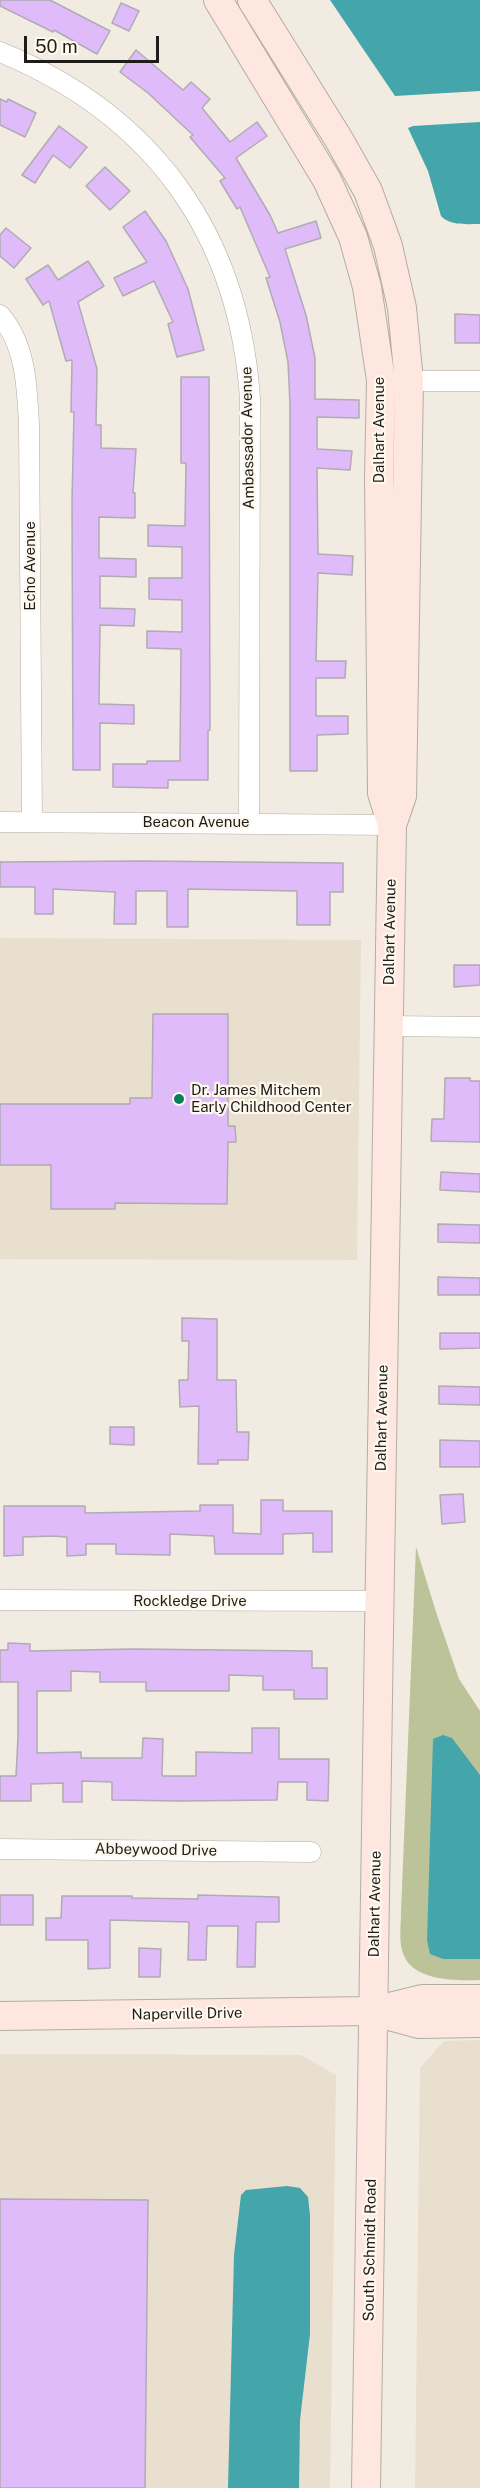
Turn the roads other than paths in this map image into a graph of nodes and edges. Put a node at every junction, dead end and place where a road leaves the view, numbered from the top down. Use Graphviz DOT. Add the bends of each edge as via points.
graph roads {
  1 [pos="218,0"];
  2 [pos="252,0"];
  3 [pos="0,52"];
  4 [pos="0,315"];
  5 [pos="381,380"];
  6 [pos="409,381"];
  7 [pos="480,381"];
  8 [pos="0,822"];
  9 [pos="32,822"];
  10 [pos="249,822"];
  11 [pos="392,825"];
  12 [pos="388,1026"];
  13 [pos="480,1027"];
  14 [pos="0,1600"];
  15 [pos="381,1601"];
  16 [pos="0,1849"];
  17 [pos="311,1852"];
  18 [pos="480,1999"];
  19 [pos="373,2011"];
  20 [pos="0,2016"];
  21 [pos="480,2024"];
  22 [pos="366,2488"];
  1 -- 5 [label="main road, Dalhart Avenue" via="327,180 353,237 367,287"];
  2 -- 6 [label="main road, Dalhart Avenue" via="368,191 388,246 402,308"];
  3 -- 10 [label="street, Ambassador Avenue" via="61,80 143,145 187,200 211,240 229,285 244,346 250,399"];
  4 -- 9 [label="street, Echo Avenue" via="25,369 29,425"];
  5 -- 6 [label="street"];
  5 -- 11 [label="main road, Dalhart Avenue" via="382,793"];
  6 -- 7 [label="street"];
  6 -- 11 [label="main road, Dalhart Avenue" via="402,796"];
  8 -- 9 [label="street, Beacon Avenue"];
  9 -- 10 [label="street, Beacon Avenue"];
  10 -- 11 [label="street, Beacon Avenue"];
  11 -- 12 [label="main road, Dalhart Avenue"];
  12 -- 13 [label="street"];
  12 -- 15 [label="main road, Dalhart Avenue"];
  14 -- 15 [label="street, Rockledge Drive"];
  15 -- 19 [label="main road, Dalhart Avenue"];
  16 -- 17 [label="street, Abbeywood Drive"];
  18 -- 19 [label="main road" via="422,1999"];
  19 -- 20 [label="main road, Naperville Drive"];
  19 -- 21 [label="main road" via="419,2024"];
  19 -- 22 [label="main road, South Schmidt Road"];
}
